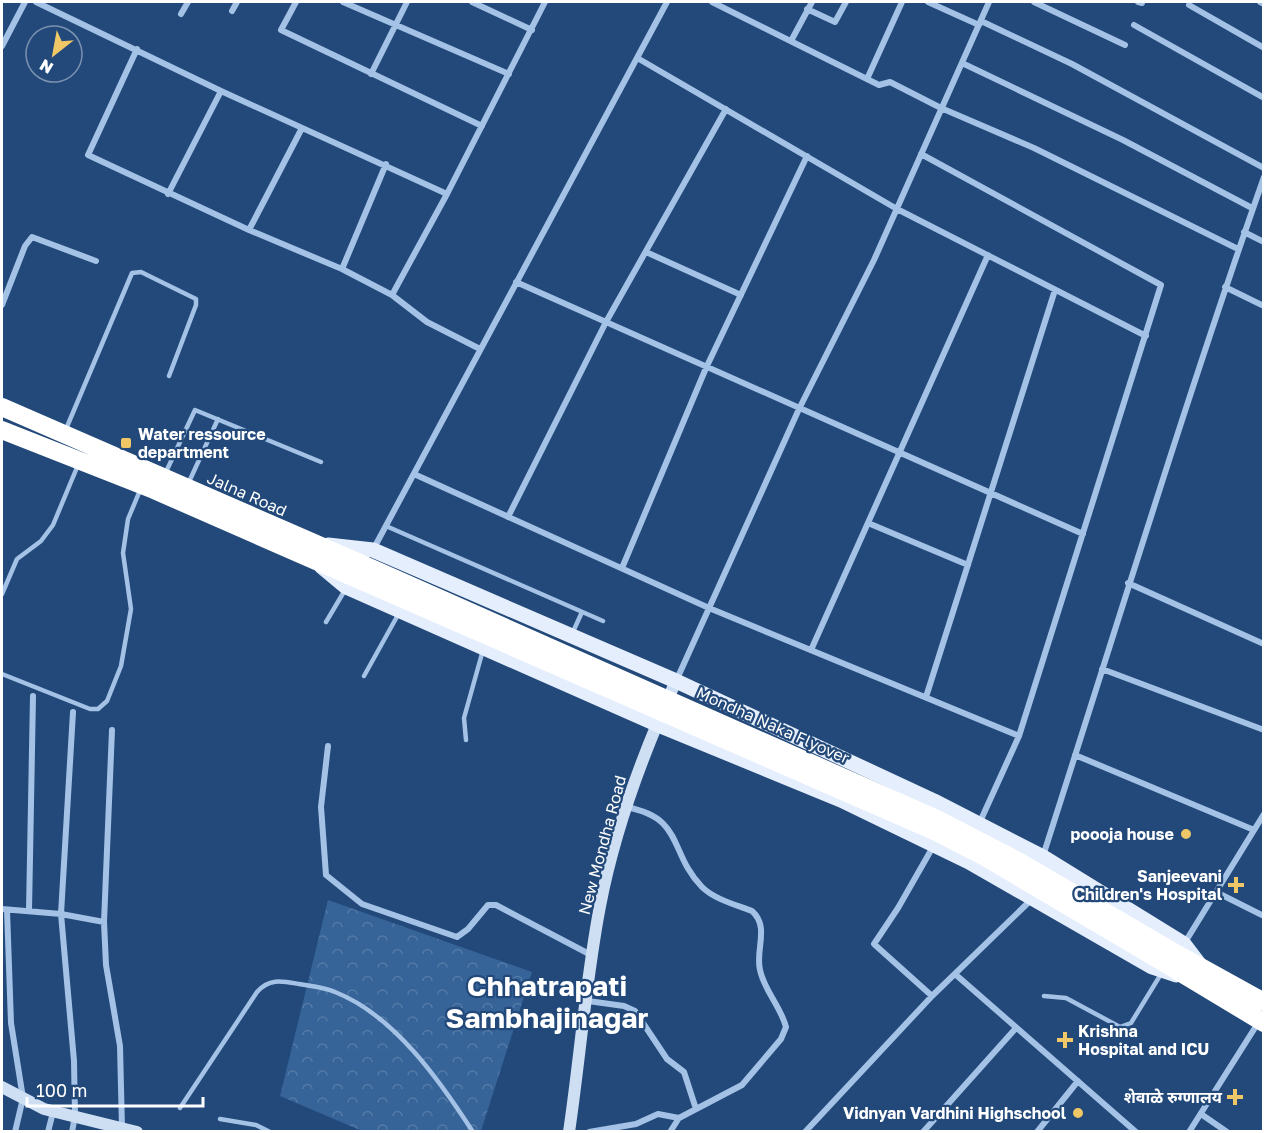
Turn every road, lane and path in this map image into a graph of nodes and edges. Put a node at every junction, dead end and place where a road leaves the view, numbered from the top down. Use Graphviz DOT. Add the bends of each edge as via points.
graph roads {
  1 [pos="25,2"];
  2 [pos="36,2"];
  3 [pos="188,2"];
  4 [pos="237,2"];
  5 [pos="296,2"];
  6 [pos="343,2"];
  7 [pos="407,2"];
  8 [pos="472,2"];
  9 [pos="545,2"];
  10 [pos="667,2"];
  11 [pos="712,2"];
  12 [pos="812,2"];
  13 [pos="846,2"];
  14 [pos="902,2"];
  15 [pos="928,2"];
  16 [pos="989,2"];
  17 [pos="1034,2"];
  18 [pos="1189,5"];
  19 [pos="807,9"];
  20 [pos="232,11"];
  21 [pos="181,14"];
  22 [pos="980,23"];
  23 [pos="1134,25"];
  24 [pos="395,26"];
  25 [pos="532,30"];
  26 [pos="791,41"];
  27 [pos="1125,45"];
  28 [pos="2,46"];
  29 [pos="1263,48"];
  30 [pos="136,49"];
  31 [pos="639,59"];
  32 [pos="962,63"];
  33 [pos="371,74"];
  34 [pos="509,74"];
  35 [pos="867,79"];
  36 [pos="221,91"];
  37 [pos="1263,98"];
  38 [pos="941,108"];
  39 [pos="726,110"];
  40 [pos="482,126"];
  41 [pos="302,128"];
  42 [pos="921,154"];
  43 [pos="807,156"];
  44 [pos="386,164"];
  45 [pos="1263,168"];
  46 [pos="1263,177"];
  47 [pos="1261,192"];
  48 [pos="168,194"];
  49 [pos="447,194"];
  50 [pos="1252,208"];
  51 [pos="897,209"];
  52 [pos="249,230"];
  53 [pos="1244,232"];
  54 [pos="1263,242"];
  55 [pos="1238,249"];
  56 [pos="646,252"];
  57 [pos="988,255"];
  58 [pos="96,261"];
  59 [pos="342,269"];
  60 [pos="516,282"];
  61 [pos="1225,287"];
  62 [pos="1056,290"];
  63 [pos="392,295"];
  64 [pos="741,295"];
  65 [pos="2,305"];
  66 [pos="1263,306"];
  67 [pos="606,322"];
  68 [pos="1146,336"];
  69 [pos="480,349"];
  70 [pos="706,368"];
  71 [pos="169,376"];
  72 [pos="2,407"];
  73 [pos="800,409"];
  74 [pos="218,419"];
  75 [pos="2,430"];
  76 [pos="64,434"];
  77 [pos="900,454"];
  78 [pos="80,461"];
  79 [pos="321,462"];
  80 [pos="414,474"];
  81 [pos="163,478"];
  82 [pos="142,486"];
  83 [pos="186,488"];
  84 [pos="991,493"];
  85 [pos="508,517"];
  86 [pos="868,523"];
  87 [pos="386,526"];
  88 [pos="1083,534"];
  89 [pos="311,550"];
  90 [pos="374,550"];
  91 [pos="968,565"];
  92 [pos="622,568"];
  93 [pos="347,581"];
  94 [pos="1128,583"];
  95 [pos="2,594"];
  96 [pos="709,608"];
  97 [pos="401,611"];
  98 [pos="582,612"];
  99 [pos="603,621"];
  100 [pos="326,622"];
  101 [pos="572,636"];
  102 [pos="1263,644"];
  103 [pos="483,647"];
  104 [pos="811,650"];
  105 [pos="1102,669"];
  106 [pos="2,674"];
  107 [pos="364,676"];
  108 [pos="676,681"];
  109 [pos="33,696"];
  110 [pos="926,698"];
  111 [pos="73,712"];
  112 [pos="656,724"];
  113 [pos="112,730"];
  114 [pos="1263,730"];
  115 [pos="1019,736"];
  116 [pos="466,740"];
  117 [pos="328,746"];
  118 [pos="1076,754"];
  119 [pos="626,807"];
  120 [pos="1263,813"];
  121 [pos="979,824"];
  122 [pos="1254,830"];
  123 [pos="934,845"];
  124 [pos="1043,857"];
  125 [pos="1216,892"];
  126 [pos="1032,898"];
  127 [pos="4,910"];
  128 [pos="29,911"];
  129 [pos="62,914"];
  130 [pos="1263,916"];
  131 [pos="104,922"];
  132 [pos="594,956"];
  133 [pos="1172,959"];
  134 [pos="955,974"];
  135 [pos="1198,975"];
  136 [pos="932,996"];
  137 [pos="1044,996"];
  138 [pos="588,1001"];
  139 [pos="1263,1002"];
  140 [pos="1261,1022"];
  141 [pos="1016,1028"];
  142 [pos="1078,1081"];
  143 [pos="2,1087"];
  144 [pos="23,1098"];
  145 [pos="180,1108"];
  146 [pos="696,1108"];
  147 [pos="53,1111"];
  148 [pos="1201,1114"];
  149 [pos="75,1116"];
  150 [pos="679,1118"];
  151 [pos="220,1119"];
  152 [pos="116,1128"];
  153 [pos="15,1131"];
  154 [pos="48,1131"];
  155 [pos="72,1131"];
  156 [pos="137,1131"];
  157 [pos="270,1131"];
  158 [pos="473,1131"];
  159 [pos="569,1131"];
  160 [pos="589,1131"];
  161 [pos="670,1131"];
  162 [pos="805,1131"];
  163 [pos="923,1131"];
  164 [pos="1037,1131"];
  165 [pos="1136,1131"];
  166 [pos="1189,1131"];
  167 [pos="1227,1131"];
  1 -- 28 [label="street"];
  2 -- 30 [label="street"];
  3 -- 21 [label="street"];
  4 -- 20 [label="street"];
  5 -- 33 [label="street" via="281,30"];
  6 -- 24 [label="street"];
  7 -- 24 [label="street"];
  8 -- 25 [label="street"];
  9 -- 25 [label="street"];
  10 -- 31 [label="street"];
  11 -- 26 [label="street"];
  12 -- 19 [label="street"];
  13 -- 19 [label="street" via="835,22"];
  14 -- 35 [label="street"];
  15 -- 22 [label="street"];
  16 -- 22 [label="street"];
  17 -- 27 [label="street"];
  18 -- 29 [label="street"];
  19 -- 26 [label="street"];
  22 -- 32 [label="street"];
  22 -- 45 [label="street" via="1072,64"];
  23 -- 37 [label="street"];
  24 -- 33 [label="street"];
  24 -- 34 [label="street"];
  25 -- 34 [label="street"];
  26 -- 35 [label="street"];
  30 -- 36 [label="street"];
  30 -- 48 [label="street" via="88,155"];
  31 -- 39 [label="street"];
  31 -- 60 [label="street"];
  32 -- 38 [label="street"];
  32 -- 50 [label="street" via="1124,140"];
  33 -- 40 [label="street"];
  34 -- 40 [label="street"];
  35 -- 38 [label="street" via="879,85 890,82"];
  36 -- 41 [label="street"];
  36 -- 48 [label="street"];
  38 -- 42 [label="street"];
  38 -- 55 [label="street" via="1034,148"];
  39 -- 43 [label="street"];
  39 -- 56 [label="street"];
  40 -- 49 [label="street"];
  41 -- 44 [label="street"];
  41 -- 52 [label="street"];
  42 -- 51 [label="street"];
  42 -- 68 [label="street" via="1161,285"];
  43 -- 51 [label="street"];
  43 -- 64 [label="street"];
  44 -- 49 [label="street"];
  44 -- 59 [label="street"];
  46 -- 47 [label="street"];
  47 -- 50 [label="street"];
  48 -- 52 [label="street"];
  49 -- 63 [label="street"];
  50 -- 53 [label="street"];
  51 -- 57 [label="street"];
  51 -- 73 [label="street"];
  52 -- 59 [label="street"];
  53 -- 54 [label="street"];
  53 -- 55 [label="street"];
  55 -- 61 [label="street"];
  56 -- 64 [label="street"];
  56 -- 67 [label="street"];
  57 -- 62 [label="street"];
  57 -- 77 [label="street"];
  58 -- 65 [label="street" via="32,237"];
  59 -- 63 [label="street"];
  60 -- 67 [label="street"];
  60 -- 69 [label="street"];
  61 -- 66 [label="street"];
  61 -- 94 [label="street"];
  62 -- 68 [label="street"];
  62 -- 84 [label="street"];
  63 -- 69 [label="street" via="427,322"];
  64 -- 70 [label="street"];
  67 -- 70 [label="street"];
  67 -- 85 [label="street"];
  68 -- 88 [label="street"];
  69 -- 80 [label="street"];
  70 -- 73 [label="street"];
  70 -- 92 [label="street"];
  71 -- 76 [label="lane" via="196,299 141,273 132,273"];
  72 -- 76 [label="highway, Jalna Road"];
  73 -- 77 [label="street"];
  73 -- 96 [label="street"];
  74 -- 79 [label="lane"];
  74 -- 81 [label="lane" via="199,410 192,412"];
  74 -- 83 [label="lane"];
  75 -- 78 [label="highway, Jalna Road"];
  76 -- 81 [label="highway, Jalna Road"];
  77 -- 84 [label="street"];
  77 -- 86 [label="street"];
  78 -- 82 [label="highway, Jalna Road"];
  78 -- 95 [label="lane" via="53,525 41,541 17,559"];
  80 -- 85 [label="street"];
  80 -- 87 [label="street"];
  81 -- 83 [label="highway, Jalna Road"];
  82 -- 89 [label="highway, Jalna Road"];
  82 -- 106 [label="lane" via="128,519 123,553 131,609 121,666 107,701 98,709 90,709"];
  83 -- 89 [label="highway, Jalna Road"];
  84 -- 88 [label="street"];
  84 -- 91 [label="street"];
  85 -- 92 [label="street"];
  86 -- 91 [label="street"];
  86 -- 104 [label="street"];
  87 -- 90 [label="street"];
  87 -- 98 [label="lane"];
  88 -- 115 [label="street"];
  89 -- 90 [label="main road"];
  89 -- 93 [label="highway, Mondha Naka Flyover"];
  89 -- 133 [label="highway, Mondha Naka Flyover, bridge" via="344,556 937,819 1020,862"];
  90 -- 101 [label="main road"];
  91 -- 110 [label="street"];
  92 -- 96 [label="street"];
  93 -- 97 [label="main road"];
  93 -- 100 [label="lane"];
  93 -- 133 [label="highway, Mondha Naka Flyover, bridge" via="934,831"];
  94 -- 102 [label="street"];
  94 -- 105 [label="street"];
  96 -- 104 [label="street"];
  96 -- 108 [label="street"];
  97 -- 103 [label="main road"];
  97 -- 107 [label="lane"];
  98 -- 99 [label="lane"];
  98 -- 101 [label="lane"];
  101 -- 108 [label="main road"];
  103 -- 112 [label="main road"];
  103 -- 116 [label="lane" via="464,718"];
  104 -- 110 [label="street"];
  105 -- 114 [label="street"];
  105 -- 118 [label="street"];
  108 -- 112 [label="street, New Mondha Road"];
  108 -- 121 [label="main road"];
  109 -- 128 [label="street"];
  110 -- 115 [label="street"];
  111 -- 129 [label="street"];
  112 -- 119 [label="street, New Mondha Road"];
  112 -- 123 [label="main road" via="841,800"];
  113 -- 131 [label="street"];
  115 -- 121 [label="street"];
  117 -- 132 [label="street" via="321,807 324,870 330,879 362,904 457,937 488,905 496,905"];
  118 -- 122 [label="street"];
  118 -- 124 [label="street"];
  119 -- 132 [label="street, New Mondha Road" via="600,906"];
  119 -- 146 [label="street" via="645,811 664,822 704,890 758,917 760,970 786,1027 781,1039 742,1085"];
  120 -- 122 [label="street"];
  121 -- 124 [label="main road"];
  122 -- 125 [label="street"];
  123 -- 126 [label="main road"];
  123 -- 136 [label="street" via="874,944"];
  124 -- 133 [label="main road"];
  125 -- 130 [label="street"];
  125 -- 133 [label="street"];
  126 -- 133 [label="main road"];
  126 -- 134 [label="street"];
  127 -- 128 [label="street"];
  127 -- 144 [label="street" via="11,1023"];
  128 -- 129 [label="street"];
  129 -- 131 [label="street"];
  129 -- 149 [label="street"];
  131 -- 152 [label="street" via="106,965 120,1046"];
  132 -- 138 [label="street, New Mondha Road"];
  133 -- 135 [label="highway, Mondha Naka Flyover"];
  133 -- 135 [label="main road"];
  133 -- 137 [label="lane" via="1131,1023 1120,1027 1066,998"];
  134 -- 136 [label="street"];
  134 -- 141 [label="street"];
  135 -- 139 [label="highway"];
  135 -- 140 [label="highway"];
  136 -- 162 [label="street"];
  138 -- 146 [label="street" via="635,1011 667,1059 684,1072"];
  138 -- 159 [label="street, New Mondha Road"];
  140 -- 148 [label="street"];
  141 -- 142 [label="street"];
  141 -- 163 [label="street"];
  142 -- 164 [label="street"];
  142 -- 165 [label="street"];
  143 -- 144 [label="street"];
  144 -- 147 [label="street"];
  144 -- 153 [label="street"];
  145 -- 158 [label="lane" via="257,992 263,985 281,981 334,991 372,1014 431,1069"];
  146 -- 150 [label="street"];
  147 -- 149 [label="street"];
  147 -- 154 [label="street"];
  148 -- 166 [label="street"];
  148 -- 167 [label="street"];
  149 -- 152 [label="street"];
  149 -- 155 [label="street"];
  150 -- 160 [label="street" via="651,1114 636,1124"];
  150 -- 161 [label="street"];
  151 -- 157 [label="lane"];
  152 -- 156 [label="street"];
}
